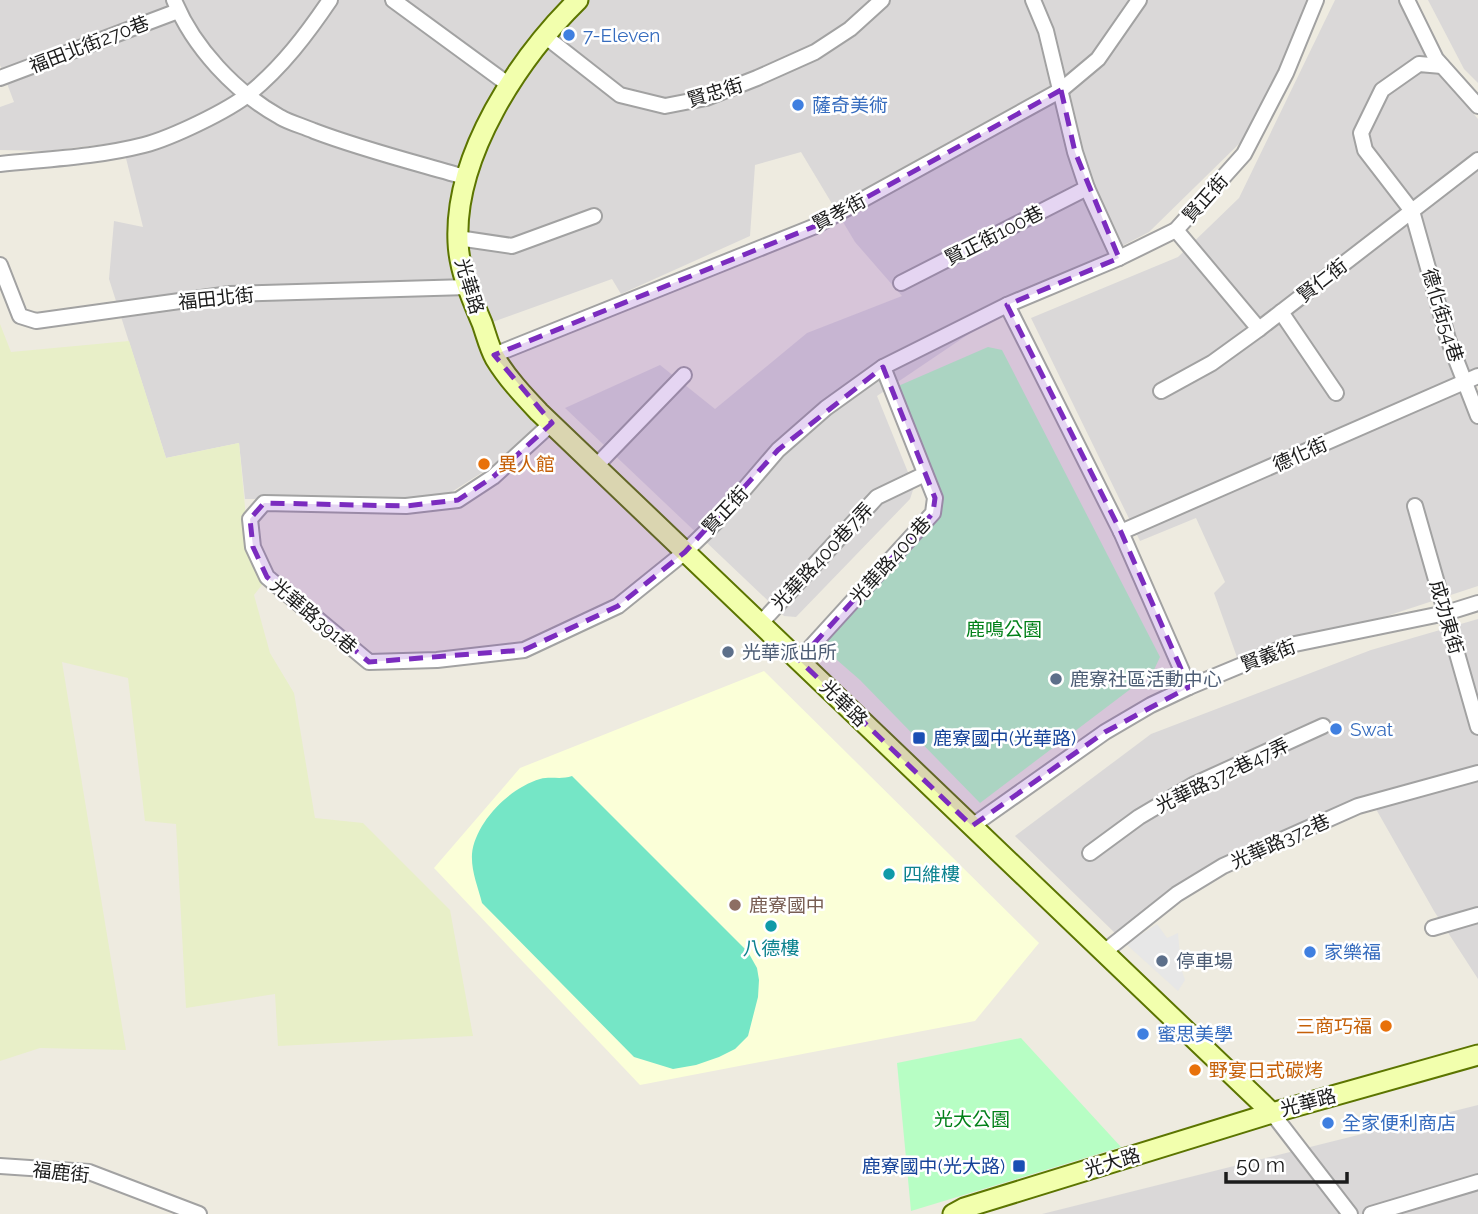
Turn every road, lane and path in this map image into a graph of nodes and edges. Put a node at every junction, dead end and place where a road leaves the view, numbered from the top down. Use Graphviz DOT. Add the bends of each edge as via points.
graph roads {
  1 [pos="330,0"];
  2 [pos="393,0"];
  3 [pos="578,0"];
  4 [pos="883,0"];
  5 [pos="1034,0"];
  6 [pos="1316,0"];
  7 [pos="1407,0"];
  8 [pos="1140,2"];
  9 [pos="176,6"];
  10 [pos="546,37"];
  11 [pos="1442,66"];
  12 [pos="0,78"];
  13 [pos="509,85"];
  14 [pos="1061,90"];
  15 [pos="248,94"];
  16 [pos="1478,106"];
  17 [pos="1478,160"];
  18 [pos="0,164"];
  19 [pos="468,177"];
  20 [pos="1087,188"];
  21 [pos="1412,211"];
  22 [pos="594,216"];
  23 [pos="1176,230"];
  24 [pos="458,238"];
  25 [pos="1119,258"];
  26 [pos="0,265"];
  27 [pos="901,283"];
  28 [pos="468,287"];
  29 [pos="1007,305"];
  30 [pos="1281,312"];
  31 [pos="1259,330"];
  32 [pos="494,355"];
  33 [pos="883,367"];
  34 [pos="684,375"];
  35 [pos="1471,379"];
  36 [pos="1161,391"];
  37 [pos="1336,393"];
  38 [pos="1478,416"];
  39 [pos="552,423"];
  40 [pos="596,466"];
  41 [pos="925,474"];
  42 [pos="1415,506"];
  43 [pos="1121,531"];
  44 [pos="685,552"];
  45 [pos="1478,603"];
  46 [pos="1446,613"];
  47 [pos="760,624"];
  48 [pos="799,660"];
  49 [pos="1189,687"];
  50 [pos="1323,726"];
  51 [pos="1478,727"];
  52 [pos="1478,773"];
  53 [pos="972,826"];
  54 [pos="1090,853"];
  55 [pos="1478,915"];
  56 [pos="1433,928"];
  57 [pos="1104,952"];
  58 [pos="1478,1055"];
  59 [pos="1272,1113"];
  60 [pos="0,1166"];
  61 [pos="1478,1182"];
  62 [pos="199,1214"];
  63 [pos="953,1214"];
  64 [pos="1350,1214"];
  65 [pos="1371,1214"];
  1 -- 15 [label="street" via="300,43"];
  2 -- 13 [label="street"];
  3 -- 10 [label="street, 光華路"];
  4 -- 10 [label="street, 賢忠街" via="815,52 706,98 665,106 620,95"];
  5 -- 14 [label="street"];
  6 -- 23 [label="street, 賢正街" via="1286,73 1244,154"];
  7 -- 11 [label="street"];
  8 -- 14 [label="street, 賢孝街" via="1098,60"];
  9 -- 12 [label="street, 福田北街270巷"];
  9 -- 15 [label="street" via="201,46"];
  10 -- 13 [label="street, 光華路"];
  11 -- 16 [label="street"];
  11 -- 21 [label="street" via="1419,64 1382,90 1361,133 1365,150"];
  13 -- 19 [label="street, 光華路" via="480,138"];
  14 -- 20 [label="street"];
  14 -- 32 [label="street, 賢孝街" via="813,227"];
  15 -- 18 [label="street" via="190,128 145,145"];
  15 -- 19 [label="street" via="280,117 336,139"];
  17 -- 21 [label="street, 賢仁街"];
  19 -- 24 [label="street, 光華路"];
  20 -- 25 [label="street"];
  20 -- 27 [label="street, 賢正街100巷"];
  21 -- 30 [label="street, 賢仁街"];
  21 -- 35 [label="street, 德化街54巷" via="1448,339"];
  22 -- 24 [label="street" via="512,246"];
  23 -- 25 [label="street, 賢正街"];
  23 -- 31 [label="street"];
  24 -- 28 [label="street, 光華路"];
  25 -- 29 [label="street, 賢正街"];
  26 -- 28 [label="street, 福田北街" via="20,316 36,321 229,294"];
  28 -- 32 [label="street, 光華路"];
  29 -- 33 [label="street, 賢正街"];
  29 -- 43 [label="street"];
  30 -- 31 [label="street, 賢仁街"];
  30 -- 37 [label="street"];
  31 -- 36 [label="street, 賢仁街"];
  32 -- 39 [label="street, 光華路" via="525,397"];
  33 -- 41 [label="street, 光華路400巷"];
  33 -- 44 [label="street, 賢正街" via="778,450"];
  34 -- 40 [label="street"];
  35 -- 38 [label="street, 德化街54巷"];
  35 -- 43 [label="street, 德化街"];
  39 -- 40 [label="street, 光華路"];
  39 -- 44 [label="street, 光華路391巷" via="493,477 457,500 406,506 264,503 250,519 253,547 267,577 369,663 437,660 524,650 618,606"];
  40 -- 44 [label="street, 光華路"];
  41 -- 47 [label="street, 光華路400巷7弄" via="877,497"];
  41 -- 48 [label="street, 光華路400巷" via="935,498 933,513"];
  42 -- 46 [label="street, 成功東街"];
  43 -- 49 [label="street"];
  44 -- 47 [label="street, 光華路"];
  45 -- 46 [label="street, 賢義街"];
  46 -- 49 [label="street, 賢義街" via="1290,645"];
  46 -- 51 [label="street, 成功東街"];
  47 -- 48 [label="street, 光華路"];
  48 -- 53 [label="street, 光華路"];
  49 -- 53 [label="street, 賢義街" via="1105,732"];
  50 -- 54 [label="street, 光華路372巷47弄" via="1193,785"];
  52 -- 57 [label="street, 光華路372巷" via="1358,806 1223,866 1177,894"];
  53 -- 57 [label="street, 光華路"];
  55 -- 56 [label="street"];
  57 -- 59 [label="street, 光華路"];
  58 -- 59 [label="street, 光華路"];
  59 -- 63 [label="street, 光大路"];
  59 -- 64 [label="street"];
  60 -- 62 [label="street, 福鹿街" via="89,1172"];
  61 -- 65 [label="street"];
}
